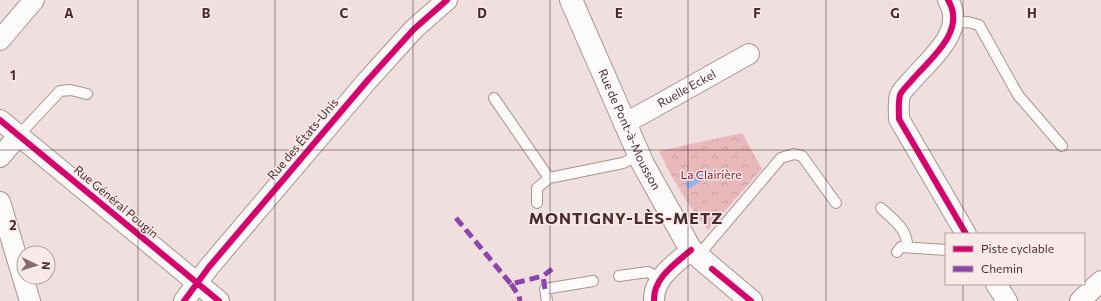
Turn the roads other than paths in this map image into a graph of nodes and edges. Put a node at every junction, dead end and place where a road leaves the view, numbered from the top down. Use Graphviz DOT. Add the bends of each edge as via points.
graph roads {
  1 [pos="34,0"];
  2 [pos="447,0"];
  3 [pos="571,0"];
  4 [pos="948,0"];
  5 [pos="954,22"];
  6 [pos="0,40"];
  7 [pos="749,54"];
  8 [pos="87,94"];
  9 [pos="494,98"];
  10 [pos="0,120"];
  11 [pos="624,124"];
  12 [pos="18,136"];
  13 [pos="1062,146"];
  14 [pos="639,155"];
  15 [pos="0,157"];
  16 [pos="549,178"];
  17 [pos="0,202"];
  18 [pos="537,203"];
  19 [pos="836,203"];
  20 [pos="881,208"];
  21 [pos="965,233"];
  22 [pos="907,248"];
  23 [pos="945,250"];
  24 [pos="897,252"];
  25 [pos="694,253"];
  26 [pos="619,276"];
  27 [pos="660,279"];
  28 [pos="593,281"];
  29 [pos="1101,281"];
  30 [pos="197,283"];
  31 [pos="997,285"];
  32 [pos="30,301"];
  33 [pos="184,301"];
  34 [pos="218,301"];
  35 [pos="548,301"];
  36 [pos="654,301"];
  37 [pos="751,301"];
  38 [pos="1007,301"];
  39 [pos="1080,301"];
  1 -- 6 [label="street"];
  2 -- 30 [label="street, Rue des États-Unis" via="414,29 373,75"];
  3 -- 11 [label="main road, Rue de Pont-à-Mousson"];
  4 -- 5 [label="street" via="952,6"];
  5 -- 13 [label="lane" via="979,25 1018,94"];
  5 -- 21 [label="street" via="942,46 900,93 898,105 899,119"];
  7 -- 11 [label="street, Ruelle Eckel"];
  8 -- 12 [label="lane" via="71,90 60,91"];
  9 -- 16 [label="lane"];
  10 -- 12 [label="street, Rue Général Pougin"];
  11 -- 14 [label="main road, Rue de Pont-à-Mousson"];
  12 -- 15 [label="street"];
  12 -- 30 [label="street, Rue Général Pougin"];
  14 -- 16 [label="lane" via="623,163"];
  14 -- 25 [label="main road, Rue de Pont-à-Mousson"];
  16 -- 18 [label="lane" via="538,188"];
  17 -- 32 [label="street"];
  19 -- 25 [label="lane" via="802,156 787,154"];
  20 -- 22 [label="lane" via="903,229"];
  22 -- 23 [label="lane"];
  22 -- 24 [label="lane" via="901,247"];
  25 -- 27 [label="street"];
  25 -- 37 [label="main road, Rue de Pont-à-Mousson"];
  26 -- 27 [label="lane" via="648,272"];
  27 -- 36 [label="street" via="654,290"];
  28 -- 35 [label="lane" via="545,289"];
  29 -- 39 [label="street"];
  30 -- 33 [label="street, Rue des États-Unis"];
  30 -- 34 [label="street, Rue Général Pougin"];
  31 -- 38 [label="street"];
}
